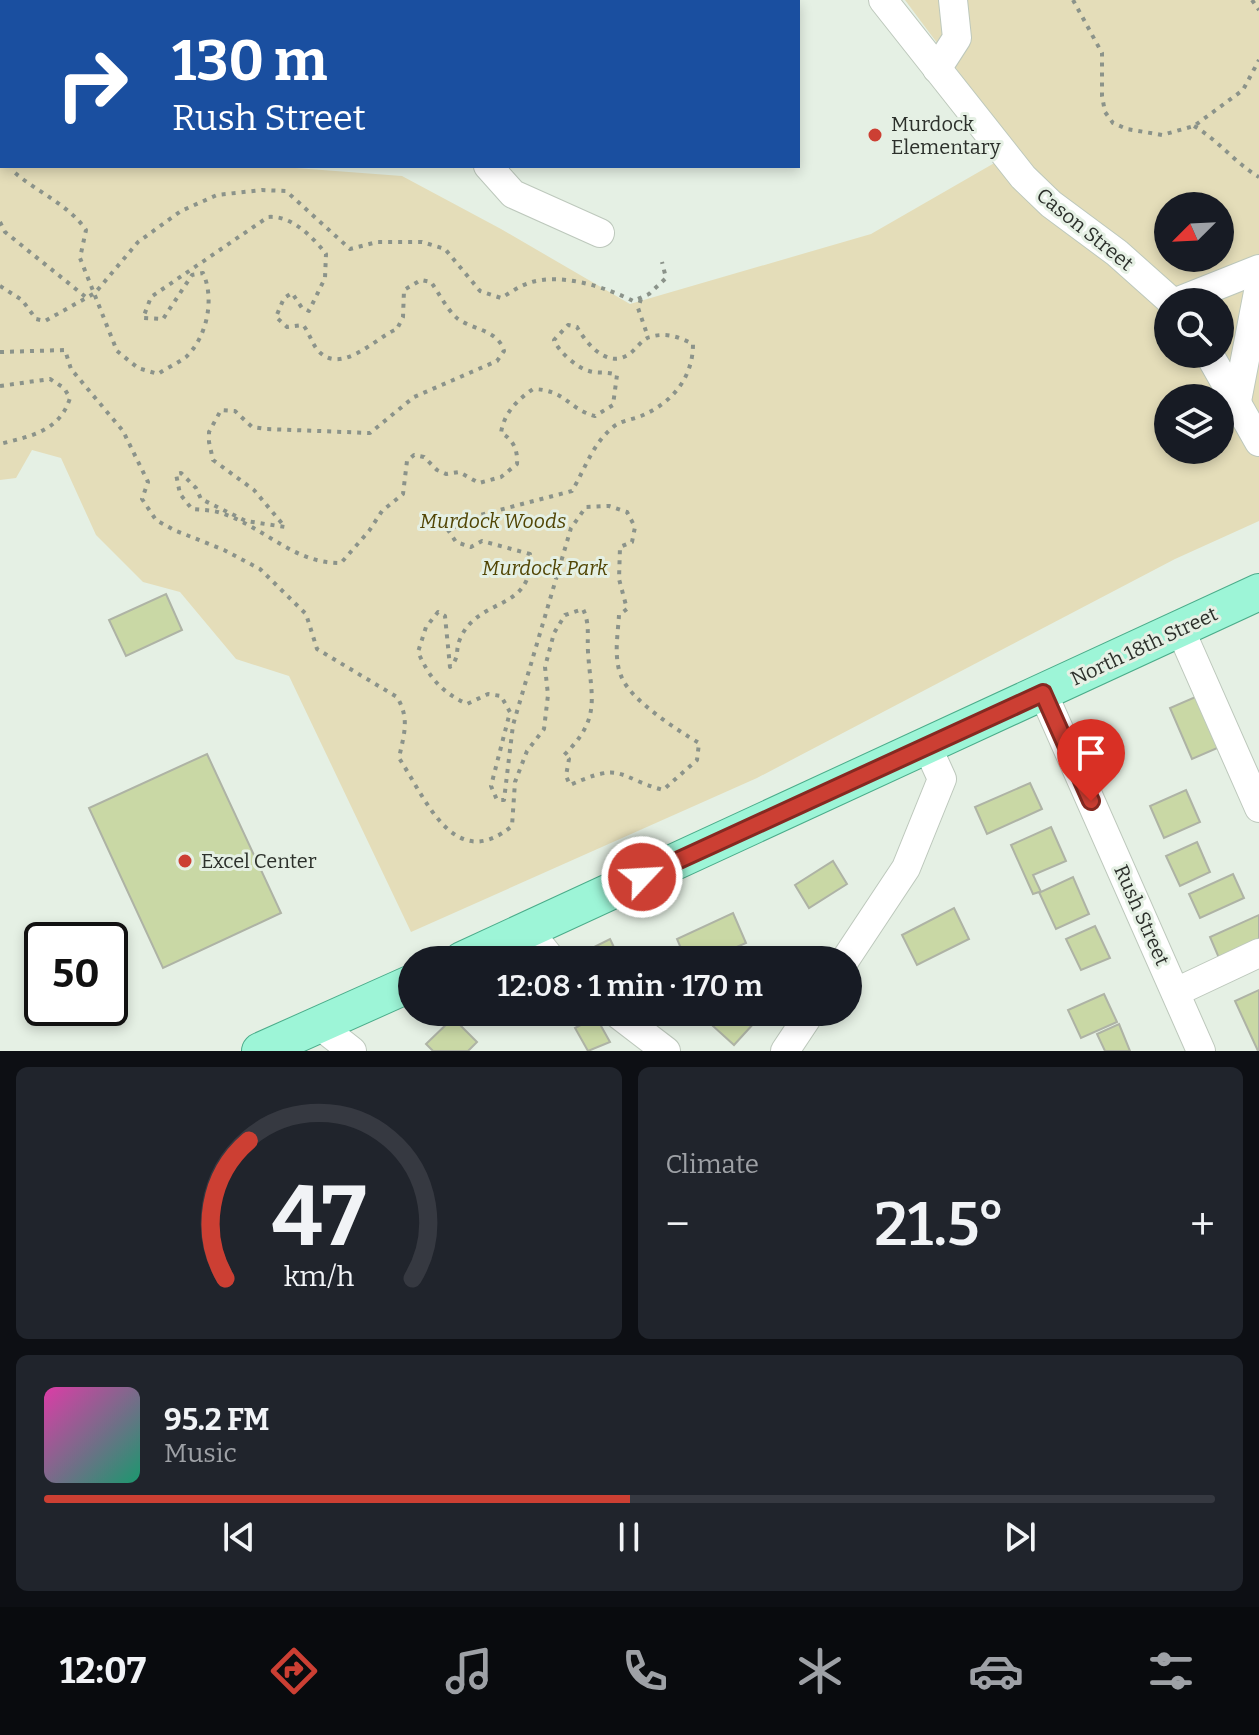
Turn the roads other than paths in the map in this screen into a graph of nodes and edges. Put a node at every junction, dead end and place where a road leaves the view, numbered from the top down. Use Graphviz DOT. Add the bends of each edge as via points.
graph roads {
  1 [pos="883,0"];
  2 [pos="953,0"];
  3 [pos="937,69"];
  4 [pos="490,168"];
  5 [pos="600,233"];
  6 [pos="1259,269"];
  7 [pos="1259,287"];
  8 [pos="1158,288"];
  9 [pos="1210,288"];
  10 [pos="1217,368"];
  11 [pos="1237,401"];
  12 [pos="1259,442"];
  13 [pos="1259,592"];
  14 [pos="1180,629"];
  15 [pos="1043,693"];
  16 [pos="927,746"];
  17 [pos="1259,808"];
  18 [pos="528,930"];
  19 [pos="493,946"];
  20 [pos="541,946"];
  21 [pos="854,946"];
  22 [pos="1259,953"];
  23 [pos="398,989"];
  24 [pos="1176,992"];
  25 [pos="319,1025"];
  26 [pos="633,1026"];
  27 [pos="802,1026"];
  28 [pos="260,1051"];
  29 [pos="352,1051"];
  30 [pos="666,1051"];
  31 [pos="785,1051"];
  32 [pos="1201,1051"];
  1 -- 3 [label="street, Cason Street"];
  2 -- 3 [label="street" via="957,38"];
  3 -- 8 [label="street, Cason Street" via="1023,177"];
  4 -- 5 [label="street" via="513,194"];
  6 -- 9 [label="street"];
  7 -- 11 [label="street"];
  10 -- 11 [label="street"];
  11 -- 12 [label="street"];
  13 -- 14 [label="main road, North 18th Street"];
  14 -- 15 [label="main road, North 18th Street"];
  14 -- 17 [label="street"];
  15 -- 16 [label="main road, North 18th Street"];
  15 -- 24 [label="street, Rush Street"];
  16 -- 18 [label="main road, North 18th Street"];
  16 -- 21 [label="street" via="942,779 906,868"];
  18 -- 19 [label="main road, North 18th Street"];
  18 -- 20 [label="street"];
  22 -- 24 [label="street"];
  23 -- 25 [label="main road"];
  24 -- 32 [label="street, Rush Street"];
  25 -- 28 [label="main road"];
  25 -- 29 [label="street"];
  26 -- 30 [label="street"];
  27 -- 31 [label="street"];
}
